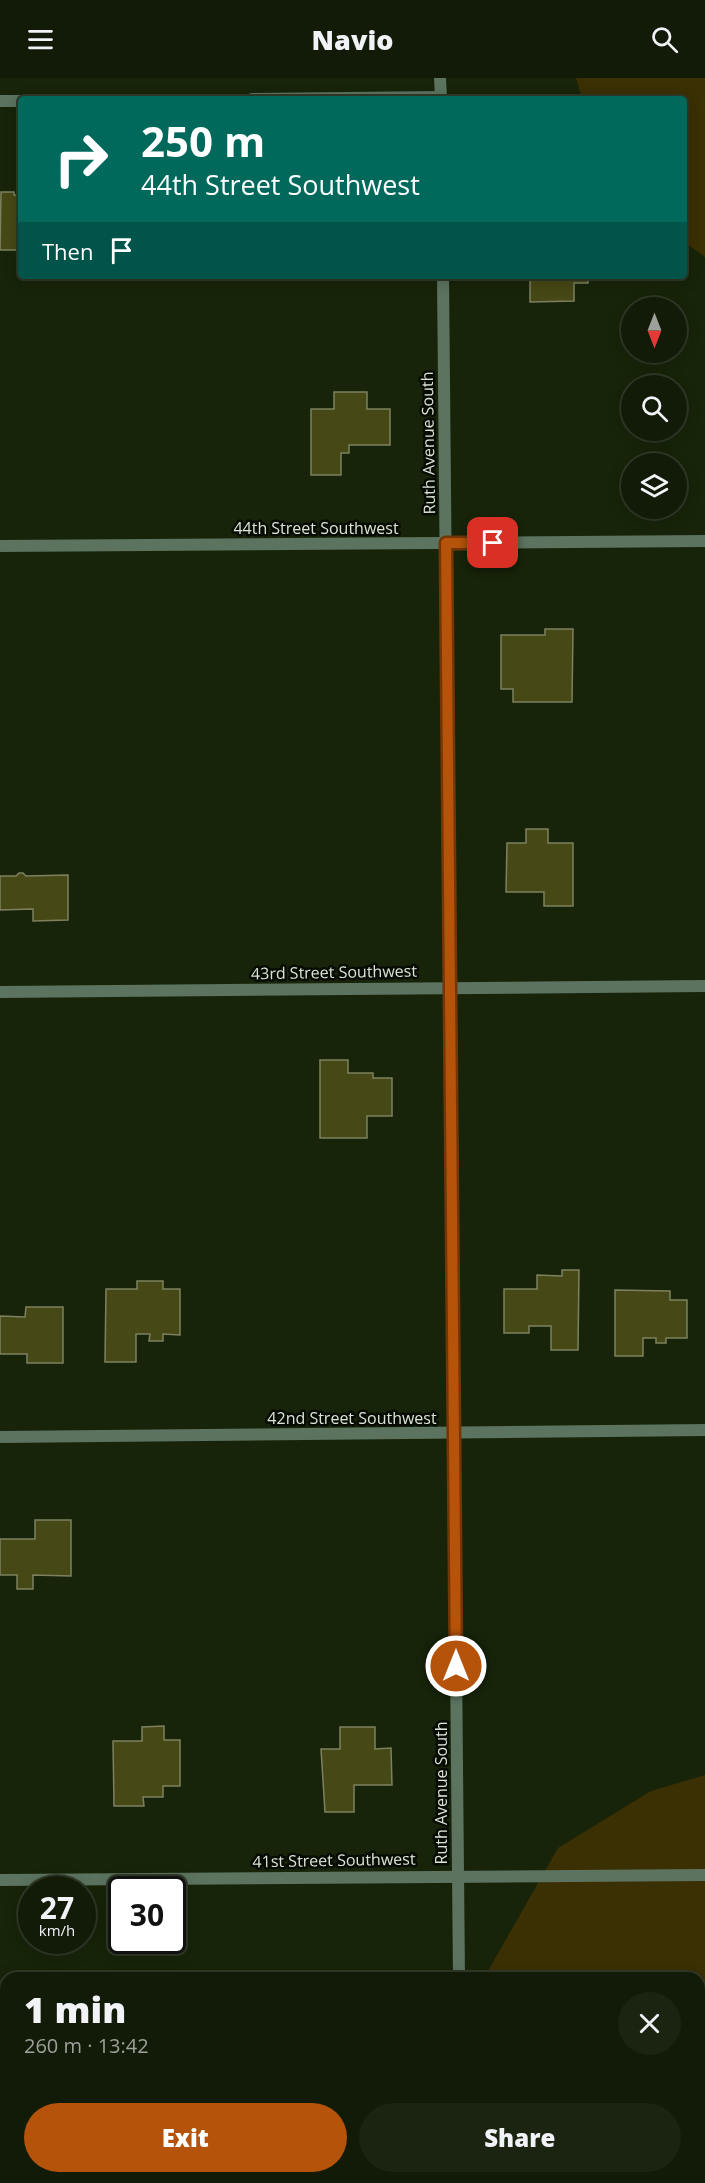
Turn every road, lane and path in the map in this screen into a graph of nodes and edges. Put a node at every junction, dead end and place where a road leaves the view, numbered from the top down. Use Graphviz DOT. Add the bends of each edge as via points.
graph roads {
  1 [pos="440,78"];
  2 [pos="441,96"];
  3 [pos="0,101"];
  4 [pos="18,101"];
  5 [pos="442,279"];
  6 [pos="705,540"];
  7 [pos="446,543"];
  8 [pos="0,546"];
  9 [pos="705,986"];
  10 [pos="448,988"];
  11 [pos="0,992"];
  12 [pos="705,1430"];
  13 [pos="454,1434"];
  14 [pos="0,1437"];
  15 [pos="458,1875"];
  16 [pos="705,1875"];
  17 [pos="0,1880"];
  18 [pos="459,1972"];
  1 -- 2 [label="street"];
  3 -- 4 [label="street"];
  5 -- 7 [label="street, Ruth Avenue South"];
  6 -- 7 [label="street, 44th Street Southwest"];
  7 -- 8 [label="street, 44th Street Southwest"];
  7 -- 10 [label="street, Ruth Avenue South"];
  9 -- 10 [label="street, 43rd Street Southwest"];
  10 -- 11 [label="street, 43rd Street Southwest"];
  10 -- 13 [label="street, Ruth Avenue South"];
  12 -- 13 [label="street, 42nd Street Southwest"];
  13 -- 14 [label="street, 42nd Street Southwest"];
  13 -- 15 [label="street, Ruth Avenue South"];
  15 -- 16 [label="street, 41st Street Southwest"];
  15 -- 17 [label="street, 41st Street Southwest"];
  15 -- 18 [label="street, Ruth Avenue South"];
}
